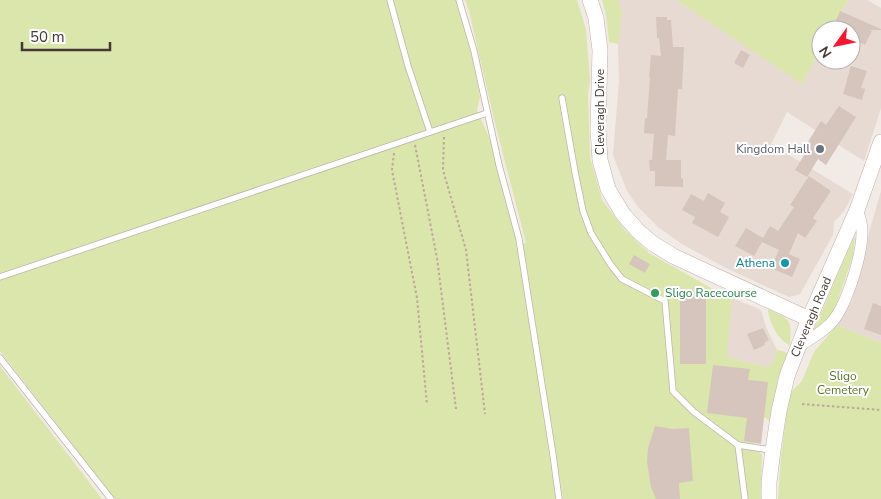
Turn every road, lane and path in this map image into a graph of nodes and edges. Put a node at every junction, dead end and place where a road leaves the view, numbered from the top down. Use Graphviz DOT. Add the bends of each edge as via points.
graph roads {
  1 [pos="390,0"];
  2 [pos="459,0"];
  3 [pos="590,0"];
  4 [pos="562,98"];
  5 [pos="487,113"];
  6 [pos="444,127"];
  7 [pos="430,132"];
  8 [pos="414,138"];
  9 [pos="881,142"];
  10 [pos="396,144"];
  11 [pos="877,165"];
  12 [pos="857,210"];
  13 [pos="0,277"];
  14 [pos="809,318"];
  15 [pos="798,347"];
  16 [pos="0,358"];
  17 [pos="802,404"];
  18 [pos="427,405"];
  19 [pos="456,409"];
  20 [pos="881,410"];
  21 [pos="485,414"];
  22 [pos="738,445"];
  23 [pos="773,450"];
  24 [pos="111,499"];
  25 [pos="559,499"];
  26 [pos="745,499"];
  27 [pos="769,499"];
  1 -- 7 [label="lane"];
  2 -- 5 [label="lane"];
  3 -- 14 [label="street, Cleveragh Drive" via="600,50 600,160 608,189 623,214 638,231 674,256"];
  4 -- 22 [label="lane" via="590,233 622,279 664,300 673,391 694,412"];
  5 -- 6 [label="lane"];
  5 -- 25 [label="lane" via="519,239"];
  6 -- 7 [label="lane"];
  6 -- 21 [label="path" via="443,170 466,250"];
  7 -- 8 [label="lane"];
  8 -- 10 [label="lane"];
  8 -- 19 [label="path" via="436,258"];
  9 -- 11 [label="street, Cleveragh Road"];
  10 -- 13 [label="lane"];
  10 -- 18 [label="path" via="392,170 417,298"];
  11 -- 12 [label="street, Cleveragh Road"];
  12 -- 14 [label="street, Cleveragh Road"];
  12 -- 15 [label="street" via="862,233 842,308 829,326"];
  14 -- 15 [label="street, Cleveragh Road"];
  15 -- 23 [label="street, Cleveragh Road" via="785,384"];
  16 -- 24 [label="lane"];
  17 -- 20 [label="path"];
  22 -- 23 [label="lane"];
  22 -- 26 [label="lane"];
  23 -- 27 [label="street, Cleveragh Road"];
}
